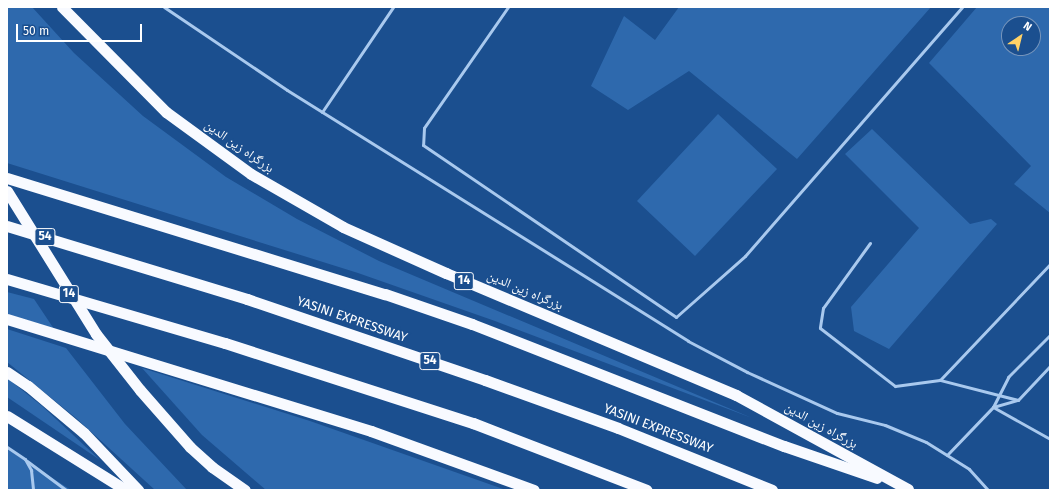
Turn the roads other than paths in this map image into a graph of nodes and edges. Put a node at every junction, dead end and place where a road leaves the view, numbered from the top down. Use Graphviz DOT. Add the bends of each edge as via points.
graph roads {
  1 [pos="62,7"];
  2 [pos="164,7"];
  3 [pos="393,7"];
  4 [pos="508,7"];
  5 [pos="962,7"];
  6 [pos="322,112"];
  7 [pos="7,178"];
  8 [pos="7,191"];
  9 [pos="7,226"];
  10 [pos="870,243"];
  11 [pos="1050,264"];
  12 [pos="7,279"];
  13 [pos="7,319"];
  14 [pos="1050,334"];
  15 [pos="1050,366"];
  16 [pos="7,372"];
  17 [pos="940,380"];
  18 [pos="999,395"];
  19 [pos="1018,400"];
  20 [pos="993,407"];
  21 [pos="7,416"];
  22 [pos="1050,439"];
  23 [pos="7,447"];
  24 [pos="947,455"];
  25 [pos="25,459"];
  26 [pos="33,490"];
  27 [pos="66,490"];
  28 [pos="126,490"];
  29 [pos="138,490"];
  30 [pos="245,490"];
  31 [pos="534,490"];
  32 [pos="647,490"];
  33 [pos="772,490"];
  34 [pos="909,490"];
  35 [pos="988,490"];
  1 -- 34 [label="highway, بزرگراه زین الدین / 14" via="166,112 251,174 343,227 736,395"];
  2 -- 6 [label="lane"];
  3 -- 6 [label="lane"];
  4 -- 5 [label="lane" via="424,128 423,146 676,316 745,256"];
  6 -- 24 [label="lane" via="688,341 837,413 885,425 926,442"];
  7 -- 34 [label="highway" via="385,294 472,324 784,446"];
  8 -- 30 [label="highway, 14, bridge" via="96,334 140,390 190,447 212,467"];
  9 -- 33 [label="highway, YASINI EXPRESSWAY / 54" via="247,299 485,380 618,428"];
  10 -- 17 [label="lane" via="823,308 820,328 895,386"];
  11 -- 17 [label="lane"];
  12 -- 32 [label="highway" via="225,343 465,420"];
  13 -- 31 [label="highway" via="370,431"];
  14 -- 18 [label="lane" via="1008,377"];
  15 -- 19 [label="lane"];
  16 -- 29 [label="highway" via="28,386 84,433"];
  17 -- 18 [label="lane"];
  18 -- 19 [label="lane"];
  18 -- 20 [label="lane"];
  19 -- 20 [label="lane"];
  20 -- 22 [label="lane"];
  20 -- 24 [label="lane"];
  21 -- 28 [label="highway"];
  23 -- 25 [label="lane"];
  24 -- 35 [label="lane" via="969,469"];
  25 -- 26 [label="lane" via="31,470"];
  25 -- 27 [label="lane"];
}
